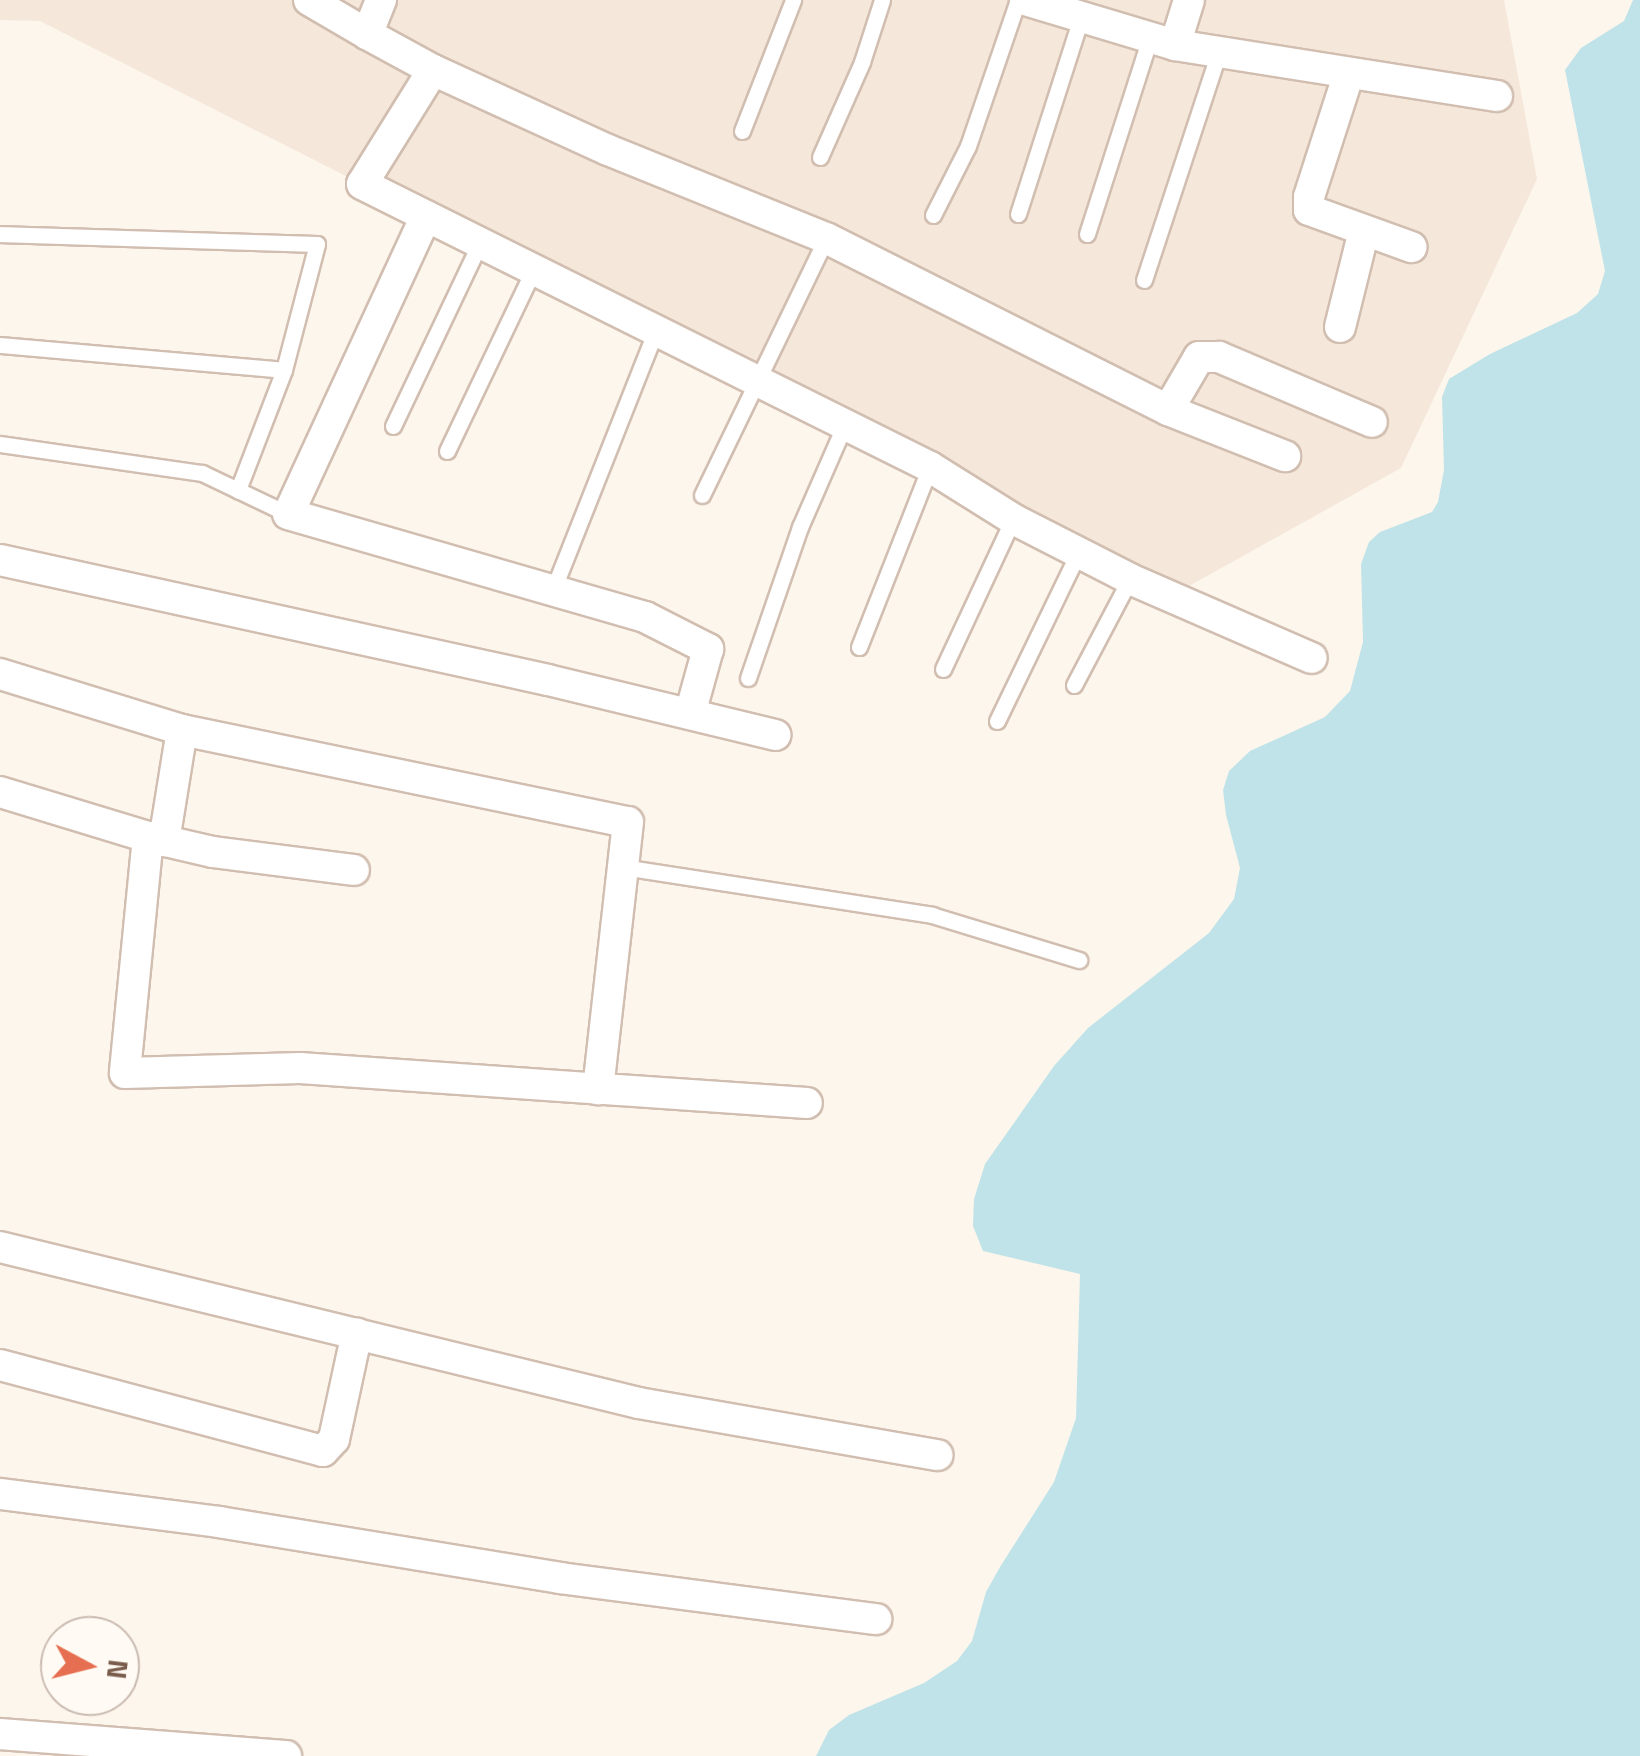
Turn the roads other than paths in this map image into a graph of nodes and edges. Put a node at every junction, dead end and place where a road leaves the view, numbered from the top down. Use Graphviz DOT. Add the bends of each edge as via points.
graph roads {
  1 [pos="310,0"];
  2 [pos="381,0"];
  3 [pos="793,0"];
  4 [pos="882,0"];
  5 [pos="1189,0"];
  6 [pos="1031,1"];
  7 [pos="1097,13"];
  8 [pos="367,34"];
  9 [pos="1162,41"];
  10 [pos="1219,52"];
  11 [pos="433,70"];
  12 [pos="1348,76"];
  13 [pos="1497,96"];
  14 [pos="742,131"];
  15 [pos="820,157"];
  16 [pos="1018,214"];
  17 [pos="933,215"];
  18 [pos="426,216"];
  19 [pos="1364,231"];
  20 [pos="0,234"];
  21 [pos="1087,234"];
  22 [pos="826,238"];
  23 [pos="480,243"];
  24 [pos="1411,247"];
  25 [pos="534,269"];
  26 [pos="1144,280"];
  27 [pos="1340,327"];
  28 [pos="656,330"];
  29 [pos="0,345"];
  30 [pos="284,370"];
  31 [pos="756,380"];
  32 [pos="1168,410"];
  33 [pos="1372,422"];
  34 [pos="845,424"];
  35 [pos="393,426"];
  36 [pos="0,444"];
  37 [pos="447,451"];
  38 [pos="1285,456"];
  39 [pos="930,467"];
  40 [pos="238,490"];
  41 [pos="702,494"];
  42 [pos="288,514"];
  43 [pos="1013,519"];
  44 [pos="1079,551"];
  45 [pos="0,560"];
  46 [pos="1130,579"];
  47 [pos="553,590"];
  48 [pos="859,648"];
  49 [pos="1312,658"];
  50 [pos="943,669"];
  51 [pos="0,674"];
  52 [pos="748,678"];
  53 [pos="1074,685"];
  54 [pos="690,714"];
  55 [pos="997,721"];
  56 [pos="182,730"];
  57 [pos="775,734"];
  58 [pos="0,792"];
  59 [pos="156,839"];
  60 [pos="622,868"];
  61 [pos="354,870"];
  62 [pos="1079,960"];
  63 [pos="598,1088"];
  64 [pos="807,1103"];
  65 [pos="0,1247"];
  66 [pos="357,1333"];
  67 [pos="0,1364"];
  68 [pos="937,1455"];
  69 [pos="0,1494"];
  70 [pos="876,1619"];
  71 [pos="0,1734"];
  72 [pos="286,1756"];
  1 -- 8 [label="street"];
  2 -- 8 [label="street"];
  3 -- 14 [label="lane"];
  4 -- 15 [label="lane"];
  5 -- 9 [label="street"];
  6 -- 7 [label="street"];
  6 -- 17 [label="lane"];
  7 -- 9 [label="street"];
  7 -- 16 [label="lane"];
  8 -- 11 [label="street"];
  9 -- 10 [label="street"];
  9 -- 21 [label="lane"];
  10 -- 12 [label="street"];
  10 -- 26 [label="lane"];
  11 -- 18 [label="street" via="362,184"];
  11 -- 22 [label="street"];
  12 -- 13 [label="street"];
  12 -- 19 [label="street" via="1308,204 1313,214"];
  18 -- 23 [label="street"];
  18 -- 42 [label="street"];
  19 -- 24 [label="street"];
  19 -- 27 [label="street"];
  20 -- 30 [label="lane" via="317,244"];
  22 -- 31 [label="lane"];
  22 -- 32 [label="street"];
  23 -- 25 [label="street"];
  23 -- 35 [label="lane"];
  25 -- 28 [label="street"];
  25 -- 37 [label="lane"];
  28 -- 31 [label="street"];
  28 -- 47 [label="lane"];
  29 -- 30 [label="lane"];
  30 -- 40 [label="lane"];
  31 -- 34 [label="street"];
  31 -- 41 [label="lane"];
  32 -- 33 [label="street" via="1192,365 1206,357"];
  32 -- 38 [label="street"];
  34 -- 39 [label="street"];
  34 -- 52 [label="lane" via="800,526"];
  36 -- 40 [label="lane" via="202,473"];
  39 -- 43 [label="street"];
  39 -- 48 [label="lane"];
  40 -- 42 [label="lane"];
  42 -- 47 [label="street"];
  43 -- 44 [label="street"];
  43 -- 50 [label="lane"];
  44 -- 46 [label="street"];
  44 -- 55 [label="lane"];
  45 -- 54 [label="street"];
  46 -- 49 [label="street"];
  46 -- 53 [label="lane"];
  47 -- 54 [label="street" via="645,616 708,649"];
  51 -- 56 [label="street"];
  54 -- 57 [label="street"];
  56 -- 59 [label="street"];
  56 -- 60 [label="street" via="628,822"];
  58 -- 59 [label="street"];
  59 -- 61 [label="street"];
  59 -- 63 [label="street" via="125,1073 300,1068"];
  60 -- 62 [label="lane" via="932,914"];
  60 -- 63 [label="street"];
  63 -- 64 [label="street"];
  65 -- 66 [label="street"];
  66 -- 67 [label="street" via="334,1439 318,1451"];
  66 -- 68 [label="street" via="639,1403"];
  69 -- 70 [label="street"];
  71 -- 72 [label="street"];
}
